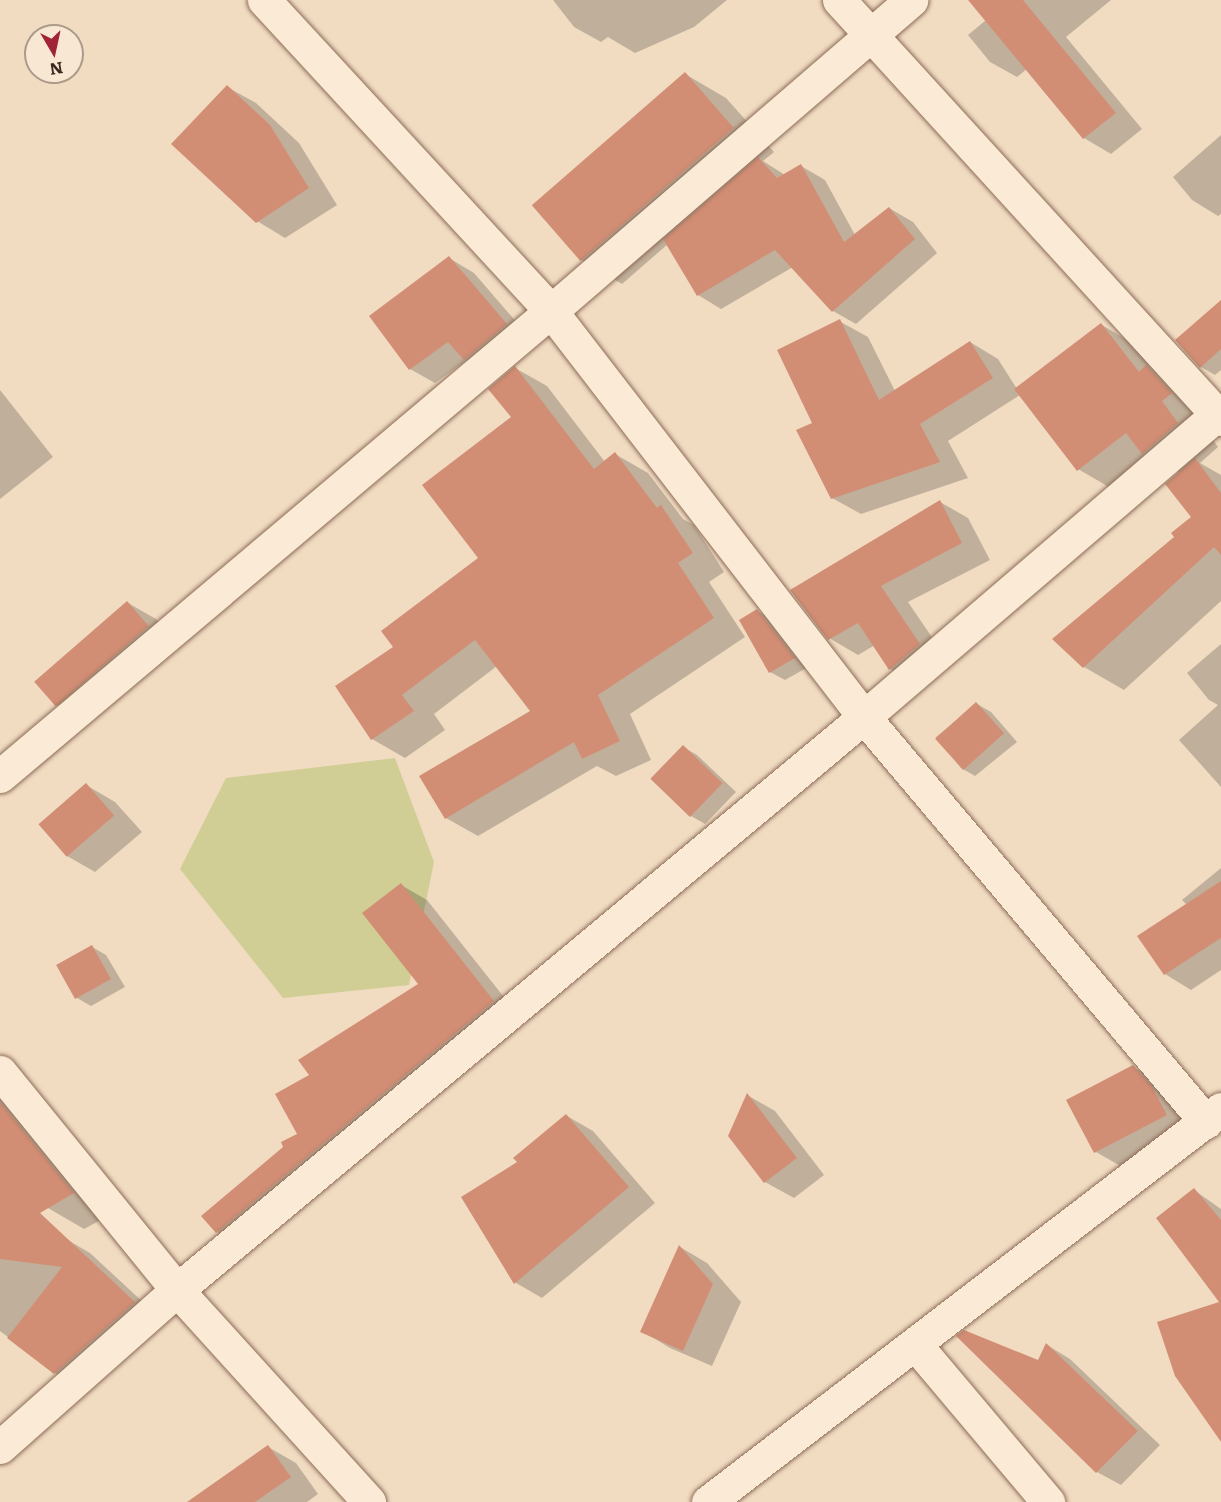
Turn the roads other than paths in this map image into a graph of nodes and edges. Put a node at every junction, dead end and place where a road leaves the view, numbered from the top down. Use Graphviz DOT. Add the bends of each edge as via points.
graph roads {
  1 [pos="264,0"];
  2 [pos="839,0"];
  3 [pos="911,0"];
  4 [pos="871,35"];
  5 [pos="550,311"];
  6 [pos="1220,415"];
  7 [pos="864,717"];
  8 [pos="0,776"];
  9 [pos="0,1072"];
  10 [pos="1213,1115"];
  11 [pos="177,1290"];
  12 [pos="915,1344"];
  13 [pos="0,1447"];
  14 [pos="369,1502"];
  15 [pos="708,1502"];
  16 [pos="1048,1502"];
  1 -- 5 [label="street"];
  2 -- 4 [label="street"];
  3 -- 4 [label="street"];
  4 -- 5 [label="street"];
  4 -- 6 [label="street"];
  5 -- 7 [label="street"];
  5 -- 8 [label="street"];
  6 -- 7 [label="street"];
  7 -- 10 [label="street"];
  7 -- 11 [label="street"];
  9 -- 11 [label="street"];
  10 -- 12 [label="street"];
  11 -- 13 [label="street"];
  11 -- 14 [label="street"];
  12 -- 15 [label="street"];
  12 -- 16 [label="street"];
}
